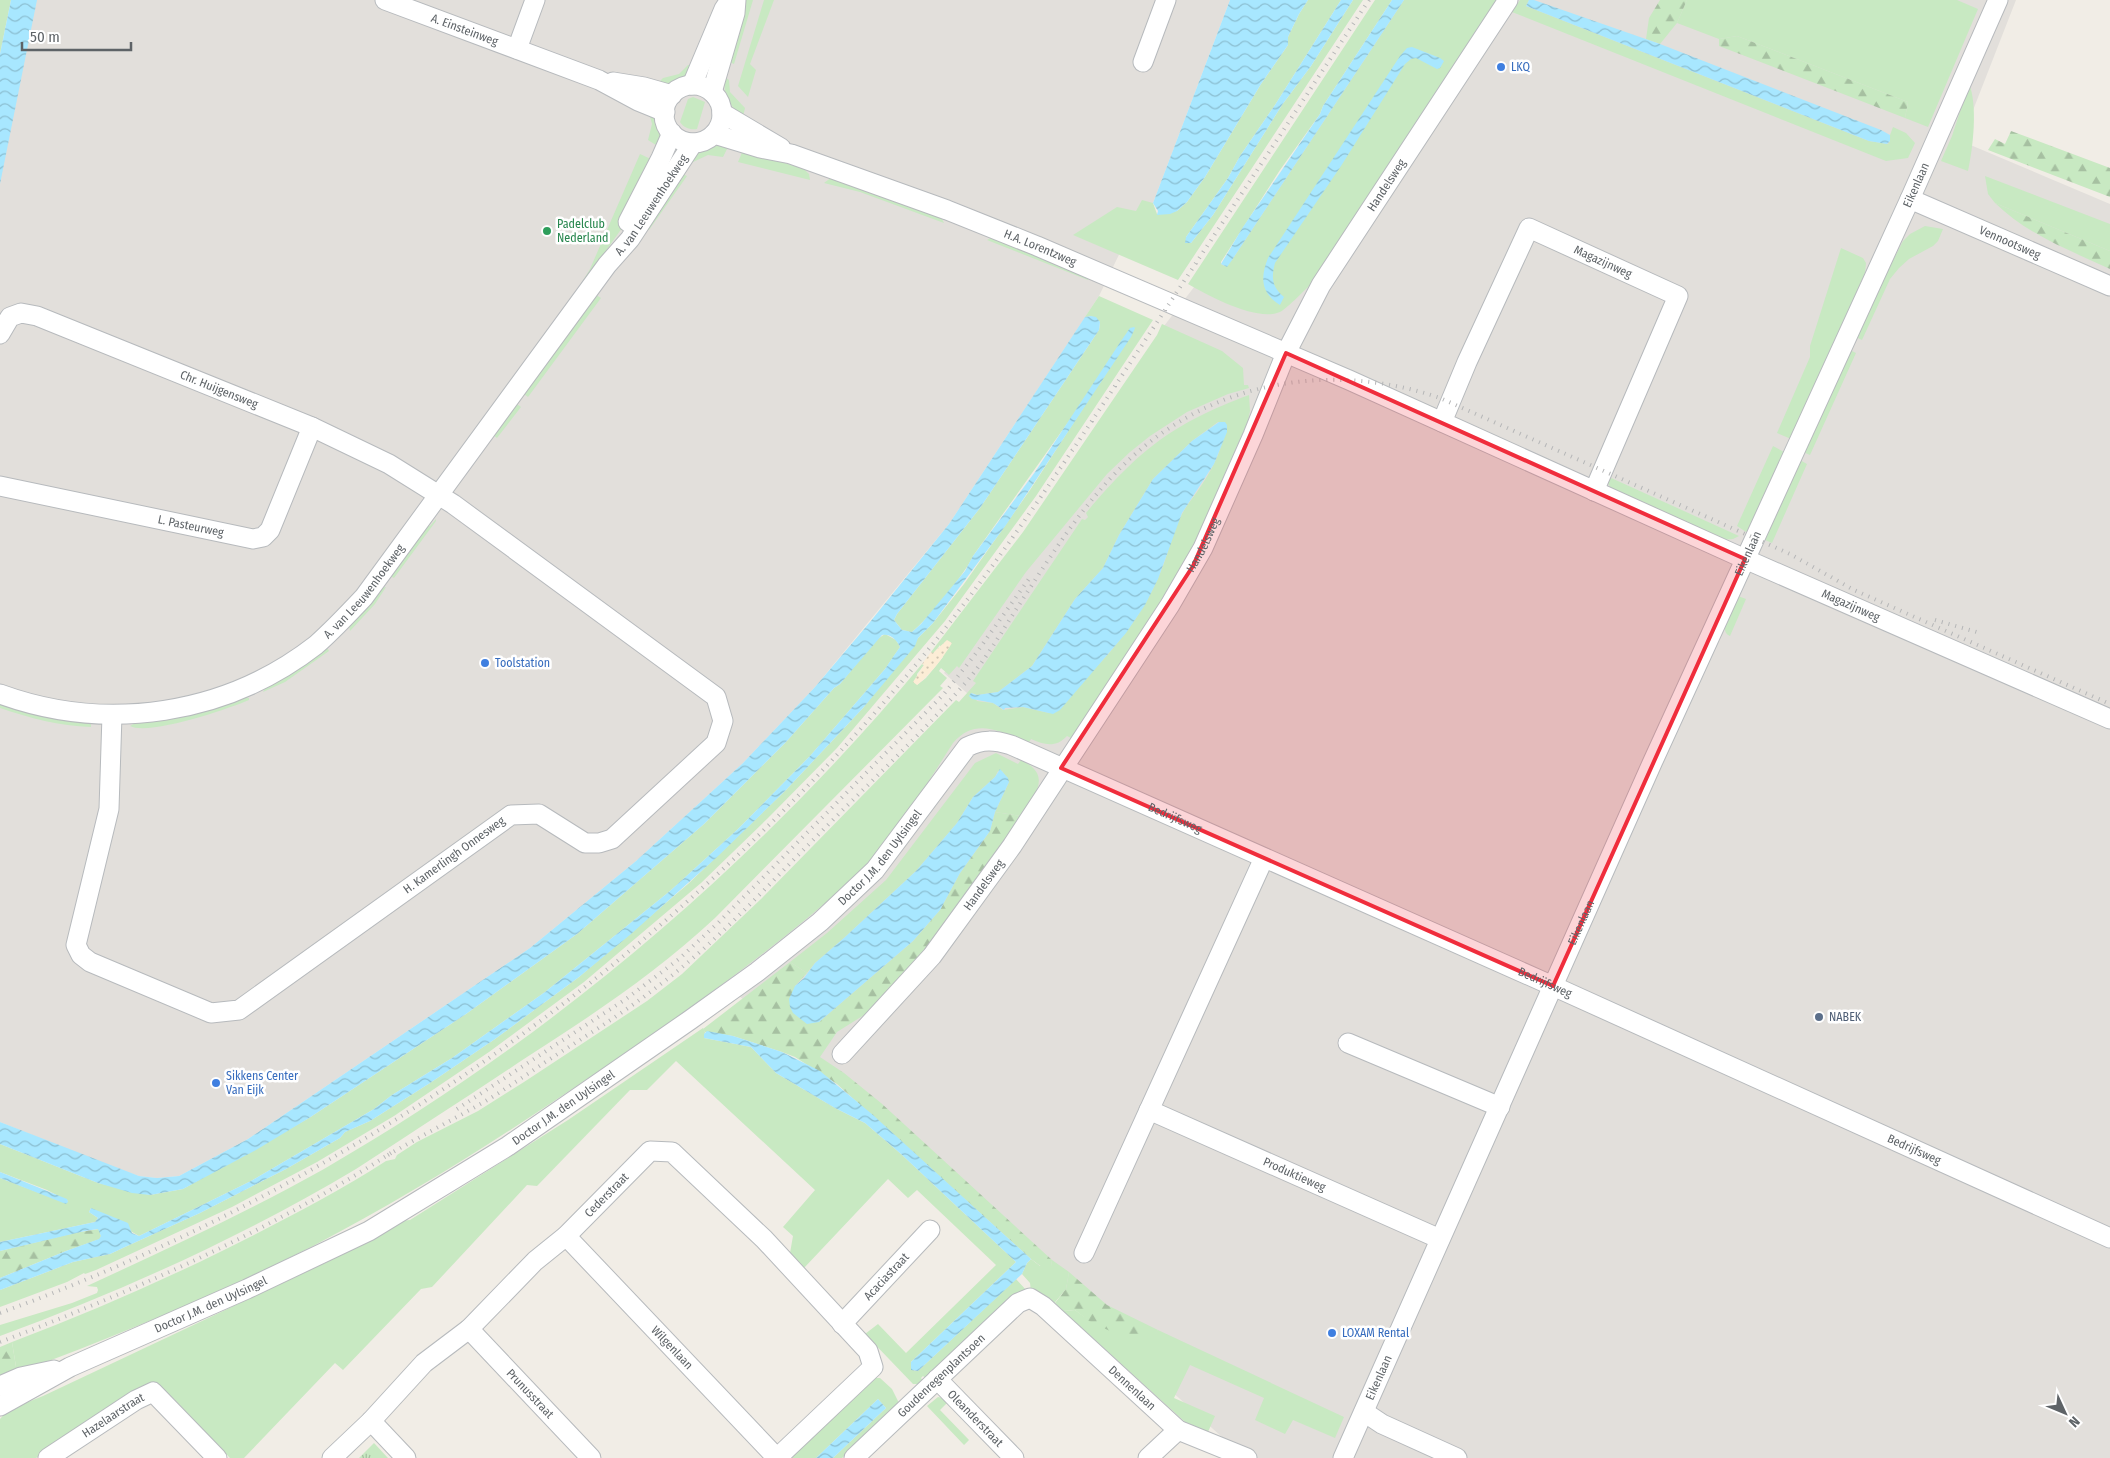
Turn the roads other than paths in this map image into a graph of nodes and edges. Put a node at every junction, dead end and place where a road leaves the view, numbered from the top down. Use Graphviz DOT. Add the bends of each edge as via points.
graph roads {
  1 [pos="385,0"];
  2 [pos="535,0"];
  3 [pos="730,0"];
  4 [pos="736,0"];
  5 [pos="1166,0"];
  6 [pos="1508,0"];
  7 [pos="1998,0"];
  8 [pos="517,49"];
  9 [pos="1143,62"];
  10 [pos="692,85"];
  11 [pos="712,92"];
  12 [pos="668,103"];
  13 [pos="722,113"];
  14 [pos="672,133"];
  15 [pos="714,134"];
  16 [pos="693,142"];
  17 [pos="791,154"];
  18 [pos="1910,199"];
  19 [pos="607,265"];
  20 [pos="2110,286"];
  21 [pos="0,334"];
  22 [pos="1286,353"];
  23 [pos="1442,422"];
  24 [pos="312,427"];
  25 [pos="0,486"];
  26 [pos="1594,491"];
  27 [pos="439,495"];
  28 [pos="1745,559"];
  29 [pos="0,694"];
  30 [pos="2110,719"];
  31 [pos="112,723"];
  32 [pos="978,742"];
  33 [pos="1062,768"];
  34 [pos="1264,858"];
  35 [pos="1553,986"];
  36 [pos="1348,1043"];
  37 [pos="842,1054"];
  38 [pos="1500,1107"];
  39 [pos="1149,1110"];
  40 [pos="930,1230"];
  41 [pos="566,1236"];
  42 [pos="2110,1238"];
  43 [pos="1440,1239"];
  44 [pos="1084,1253"];
  45 [pos="1030,1298"];
  46 [pos="842,1324"];
  47 [pos="469,1329"];
  48 [pos="70,1366"];
  49 [pos="937,1379"];
  50 [pos="0,1386"];
  51 [pos="0,1406"];
  52 [pos="1364,1412"];
  53 [pos="371,1421"];
  54 [pos="1178,1430"];
  55 [pos="48,1458"];
  56 [pos="217,1458"];
  57 [pos="332,1458"];
  58 [pos="406,1458"];
  59 [pos="591,1458"];
  60 [pos="777,1458"];
  61 [pos="854,1458"];
  62 [pos="1014,1458"];
  63 [pos="1148,1458"];
  64 [pos="1246,1458"];
  65 [pos="1343,1458"];
  66 [pos="1457,1458"];
  1 -- 8 [label="street, A. Einsteinweg"];
  2 -- 8 [label="street"];
  3 -- 10 [label="street"];
  4 -- 11 [label="street"];
  5 -- 9 [label="street"];
  6 -- 22 [label="street, Handelsweg" via="1320,285"];
  7 -- 18 [label="street, Eikenlaan"];
  8 -- 12 [label="street, A. Einsteinweg" via="599,80 638,101"];
  10 -- 11 [label="street" via="703,86"];
  10 -- 12 [label="street" via="681,88"];
  11 -- 13 [label="street" via="720,101"];
  12 -- 14 [label="street" via="666,123"];
  13 -- 15 [label="street"];
  13 -- 17 [label="street, H.A. Lorentzweg"];
  14 -- 16 [label="street"];
  14 -- 19 [label="street, A. van Leeuwenhoekweg"];
  15 -- 16 [label="street"];
  15 -- 17 [label="street, H.A. Lorentzweg"];
  16 -- 19 [label="street, A. van Leeuwenhoekweg" via="630,239"];
  17 -- 22 [label="street, H.A. Lorentzweg" via="1038,246"];
  18 -- 20 [label="street, Vennootsweg"];
  18 -- 28 [label="street, Eikenlaan"];
  19 -- 27 [label="street, A. van Leeuwenhoekweg"];
  21 -- 24 [label="street, Chr. Huijgensweg" via="10,317 20,313 37,316"];
  22 -- 23 [label="street, Magazijnweg"];
  22 -- 33 [label="street, Handelsweg" via="1254,435 1197,560"];
  23 -- 26 [label="street, Magazijnweg"];
  23 -- 26 [label="street, Magazijnweg" via="1529,228 1538,232 1678,296"];
  24 -- 25 [label="street, L. Pasteurweg" via="270,530 263,537 253,539"];
  24 -- 27 [label="street, Chr. Huijgensweg" via="390,464"];
  26 -- 28 [label="street, Magazijnweg"];
  27 -- 31 [label="street, A. van Leeuwenhoekweg" via="364,597 326,635 293,661 236,691 204,702"];
  27 -- 31 [label="street, H. Kamerlingh Onnesweg" via="716,697 722,721 716,743 612,839 599,844 585,843 539,814 511,815 239,1010 211,1013 90,962 76,945 109,809"];
  28 -- 30 [label="street, Magazijnweg"];
  28 -- 35 [label="street, Eikenlaan"];
  29 -- 31 [label="street, A. van Leeuwenhoekweg"];
  32 -- 33 [label="street, Bedrijfsweg" via="994,740 1011,745"];
  32 -- 48 [label="street, Doctor J.M. den Uylsingel" via="967,747 875,870 820,922 758,972 629,1063 508,1146 369,1230 247,1289"];
  33 -- 34 [label="street, Bedrijfsweg"];
  33 -- 37 [label="street, Handelsweg" via="1012,846 932,956"];
  34 -- 35 [label="street, Bedrijfsweg"];
  34 -- 39 [label="street"];
  35 -- 38 [label="street, Eikenlaan"];
  35 -- 42 [label="street, Bedrijfsweg"];
  36 -- 38 [label="street"];
  38 -- 43 [label="street, Eikenlaan"];
  39 -- 43 [label="street, Produktieweg"];
  39 -- 44 [label="street"];
  40 -- 46 [label="street, Acaciastraat"];
  41 -- 46 [label="street, Cederstraat" via="650,1151 672,1152 764,1238"];
  41 -- 47 [label="street, Cederstraat" via="535,1261"];
  41 -- 60 [label="street, Wilgenlaan"];
  43 -- 52 [label="street, Eikenlaan"];
  45 -- 49 [label="street, Goudenregenplantsoen" via="1018,1302"];
  45 -- 54 [label="street, Dennenlaan" via="1043,1306"];
  46 -- 60 [label="street, Cederstraat" via="868,1352 873,1367"];
  47 -- 53 [label="street, Cederstraat" via="424,1363"];
  47 -- 59 [label="street, Prunusstraat"];
  48 -- 50 [label="street, Doctor J.M. den Uylsingel" via="22,1377"];
  48 -- 51 [label="street, Doctor J.M. den Uylsingel"];
  49 -- 61 [label="street, Goudenregenplantsoen"];
  49 -- 62 [label="street, Oleanderstraat"];
  52 -- 65 [label="street, Eikenlaan"];
  52 -- 66 [label="street" via="1382,1424"];
  53 -- 57 [label="street, Cederstraat"];
  53 -- 58 [label="street"];
  54 -- 63 [label="street"];
  54 -- 64 [label="street, Dennenlaan"];
  55 -- 56 [label="street, Hazelaarstraat" via="153,1392"];
}
